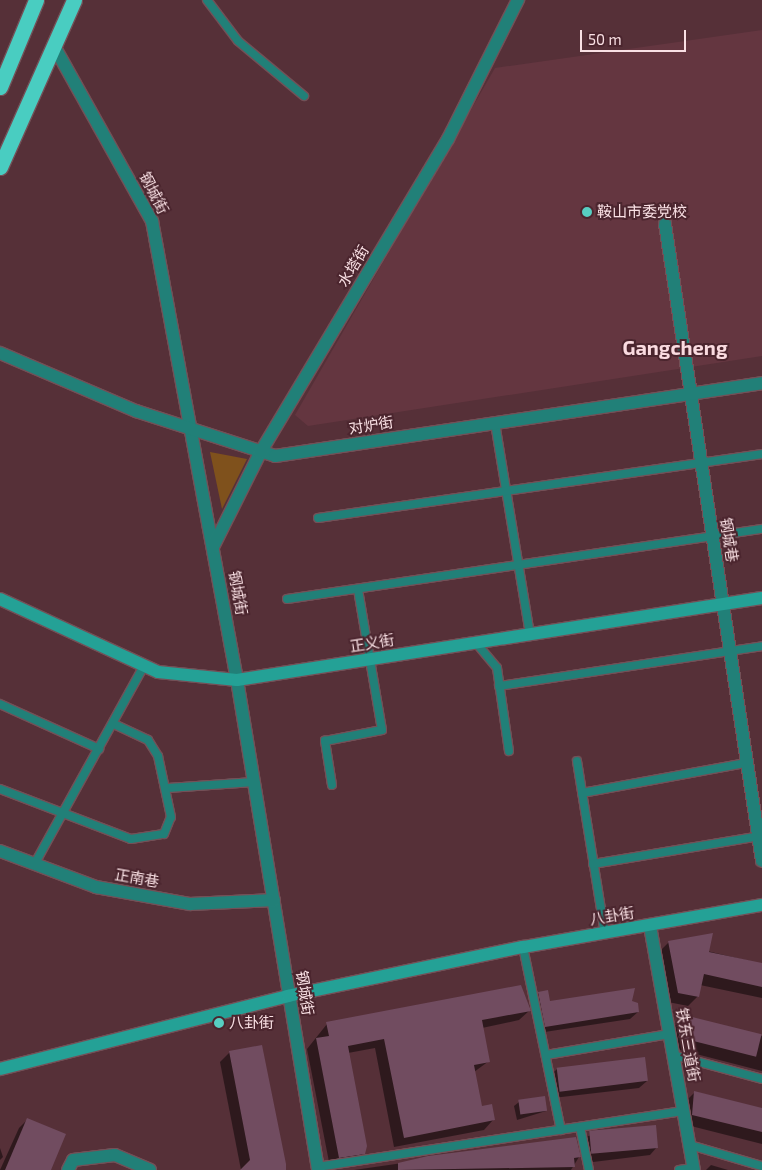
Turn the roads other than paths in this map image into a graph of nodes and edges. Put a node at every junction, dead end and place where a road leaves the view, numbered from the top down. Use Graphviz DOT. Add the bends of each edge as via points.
graph roads {
  1 [pos="36,0"];
  2 [pos="74,0"];
  3 [pos="207,0"];
  4 [pos="518,0"];
  5 [pos="54,46"];
  6 [pos="0,87"];
  7 [pos="304,96"];
  8 [pos="0,167"];
  9 [pos="665,224"];
  10 [pos="0,353"];
  11 [pos="762,383"];
  12 [pos="690,393"];
  13 [pos="495,423"];
  14 [pos="189,428"];
  15 [pos="260,453"];
  16 [pos="762,454"];
  17 [pos="700,464"];
  18 [pos="507,495"];
  19 [pos="318,518"];
  20 [pos="762,529"];
  21 [pos="712,537"];
  22 [pos="213,547"];
  23 [pos="519,565"];
  24 [pos="358,590"];
  25 [pos="762,598"];
  26 [pos="0,599"];
  27 [pos="287,599"];
  28 [pos="723,604"];
  29 [pos="530,634"];
  30 [pos="477,644"];
  31 [pos="762,646"];
  32 [pos="731,652"];
  33 [pos="372,659"];
  34 [pos="144,666"];
  35 [pos="237,680"];
  36 [pos="499,686"];
  37 [pos="0,704"];
  38 [pos="114,724"];
  39 [pos="99,749"];
  40 [pos="509,751"];
  41 [pos="577,761"];
  42 [pos="746,763"];
  43 [pos="254,782"];
  44 [pos="332,786"];
  45 [pos="168,788"];
  46 [pos="0,789"];
  47 [pos="582,792"];
  48 [pos="60,814"];
  49 [pos="760,836"];
  50 [pos="0,851"];
  51 [pos="762,860"];
  52 [pos="593,864"];
  53 [pos="34,865"];
  54 [pos="274,900"];
  55 [pos="762,905"];
  56 [pos="650,926"];
  57 [pos="605,933"];
  58 [pos="523,947"];
  59 [pos="288,996"];
  60 [pos="669,1034"];
  61 [pos="546,1055"];
  62 [pos="673,1055"];
  63 [pos="0,1070"];
  64 [pos="762,1079"];
  65 [pos="683,1111"];
  66 [pos="580,1127"];
  67 [pos="561,1130"];
  68 [pos="690,1145"];
  69 [pos="762,1166"];
  70 [pos="317,1168"];
  71 [pos="694,1169"];
  72 [pos="68,1170"];
  73 [pos="150,1170"];
  74 [pos="589,1170"];
  75 [pos="679,1170"];
  1 -- 6 [label="highway"];
  2 -- 5 [label="highway"];
  3 -- 7 [label="lane" via="238,41"];
  4 -- 15 [label="street, 水塔街" via="448,140"];
  5 -- 8 [label="highway"];
  5 -- 14 [label="street, 钢城街" via="152,221"];
  9 -- 12 [label="street, 钢城巷"];
  10 -- 14 [label="street, 对炉街"];
  11 -- 12 [label="street, 对炉街"];
  12 -- 13 [label="street, 对炉街"];
  12 -- 17 [label="street, 钢城巷"];
  13 -- 15 [label="street, 对炉街" via="275,456"];
  13 -- 18 [label="lane"];
  14 -- 15 [label="street, 对炉街"];
  14 -- 22 [label="street, 钢城街"];
  15 -- 22 [label="street, 水塔街"];
  16 -- 17 [label="lane"];
  17 -- 18 [label="lane"];
  17 -- 21 [label="street, 钢城巷"];
  18 -- 19 [label="lane"];
  18 -- 23 [label="lane"];
  20 -- 21 [label="lane"];
  21 -- 23 [label="lane"];
  21 -- 28 [label="street, 钢城巷"];
  22 -- 35 [label="street, 钢城街"];
  23 -- 24 [label="lane"];
  23 -- 29 [label="lane"];
  24 -- 27 [label="lane"];
  24 -- 33 [label="lane"];
  25 -- 28 [label="street, 正义街"];
  26 -- 34 [label="street, 正义街"];
  28 -- 29 [label="street, 正义街"];
  28 -- 32 [label="street, 钢城巷"];
  29 -- 30 [label="street, 正义街"];
  30 -- 33 [label="street, 正义街"];
  30 -- 36 [label="lane" via="497,668"];
  31 -- 32 [label="lane"];
  32 -- 36 [label="lane"];
  32 -- 42 [label="street, 钢城巷"];
  33 -- 35 [label="street, 正义街"];
  33 -- 44 [label="lane" via="382,730 325,741"];
  34 -- 35 [label="street, 正义街" via="158,672"];
  34 -- 38 [label="lane"];
  35 -- 43 [label="street, 钢城街"];
  36 -- 40 [label="lane"];
  37 -- 39 [label="lane"];
  38 -- 39 [label="lane"];
  38 -- 45 [label="lane" via="148,740"];
  39 -- 48 [label="lane"];
  41 -- 47 [label="lane"];
  42 -- 47 [label="lane"];
  42 -- 49 [label="street, 钢城巷"];
  43 -- 45 [label="lane"];
  43 -- 54 [label="street, 钢城街"];
  45 -- 48 [label="lane" via="171,817 164,834 153,837 131,839"];
  46 -- 48 [label="lane"];
  47 -- 52 [label="lane"];
  48 -- 53 [label="lane"];
  49 -- 51 [label="street, 钢城巷"];
  49 -- 52 [label="lane"];
  50 -- 53 [label="street, 正南巷"];
  52 -- 57 [label="lane"];
  53 -- 54 [label="street, 正南巷" via="96,887 190,904"];
  54 -- 59 [label="street, 钢城街"];
  55 -- 56 [label="street, 八卦街"];
  56 -- 57 [label="street, 八卦街"];
  56 -- 60 [label="street, 铁东三道街"];
  57 -- 58 [label="street, 八卦街"];
  58 -- 59 [label="street, 八卦街"];
  58 -- 61 [label="lane"];
  59 -- 63 [label="street, 八卦街"];
  59 -- 70 [label="street, 钢城街"];
  60 -- 61 [label="lane"];
  60 -- 62 [label="street, 铁东三道街"];
  61 -- 67 [label="lane"];
  62 -- 64 [label="lane"];
  62 -- 65 [label="street, 铁东三道街"];
  65 -- 66 [label="lane"];
  65 -- 68 [label="street, 铁东三道街"];
  66 -- 67 [label="lane"];
  66 -- 74 [label="lane"];
  67 -- 70 [label="lane"];
  68 -- 69 [label="lane"];
  68 -- 71 [label="street, 铁东三道街"];
  71 -- 75 [label="lane"];
  72 -- 73 [label="street" via="73,1160 115,1155"];
}
